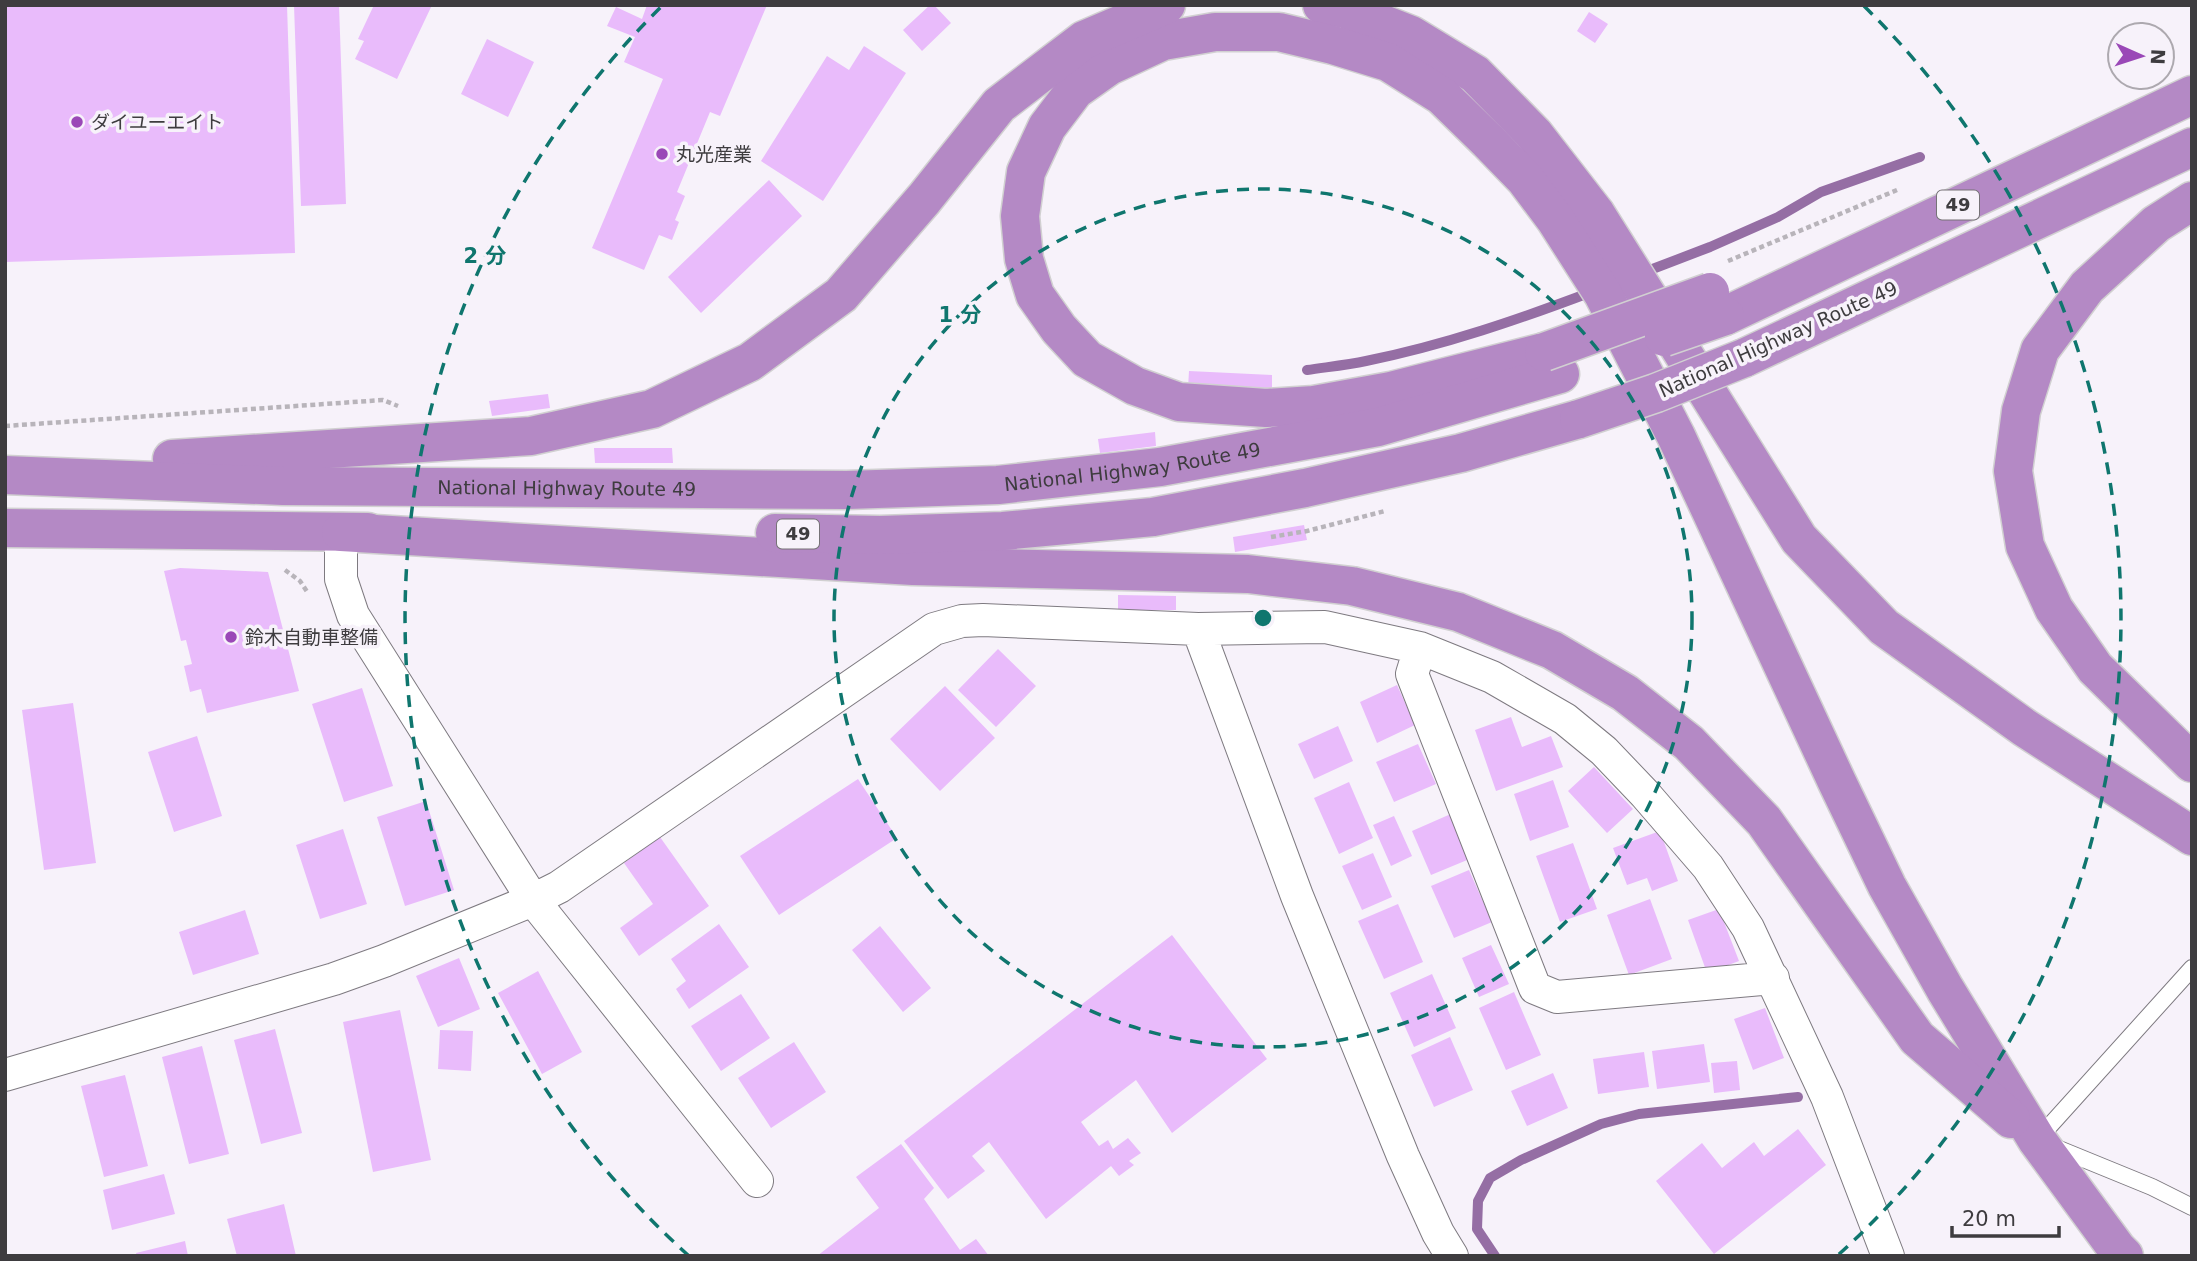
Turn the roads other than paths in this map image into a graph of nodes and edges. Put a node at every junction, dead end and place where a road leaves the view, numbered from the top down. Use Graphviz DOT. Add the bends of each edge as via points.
graph roads {
  1 [pos="1166,5"];
  2 [pos="1322,5"];
  3 [pos="2192,95"];
  4 [pos="2192,147"];
  5 [pos="2192,201"];
  6 [pos="1552,363"];
  7 [pos="5,468"];
  8 [pos="5,475"];
  9 [pos="5,528"];
  10 [pos="341,532"];
  11 [pos="1198,629"];
  12 [pos="1420,648"];
  13 [pos="2192,763"];
  14 [pos="2192,836"];
  15 [pos="533,900"];
  16 [pos="2192,968"];
  17 [pos="1773,978"];
  18 [pos="5,1075"];
  19 [pos="2036,1140"];
  20 [pos="757,1181"];
  21 [pos="2192,1207"];
  22 [pos="1452,1256"];
  23 [pos="1888,1256"];
  24 [pos="2124,1256"];
  1 -- 7 [label="highway" via="1084,40 999,105 841,295 750,362 652,409 531,436"];
  2 -- 14 [label="highway" via="1345,9 1411,35 1475,74 1534,134 1596,214 1799,540 1884,627 2025,727"];
  3 -- 6 [label="highway, 49, bridge" via="1970,200 1718,304"];
  4 -- 10 [label="highway, National Highway Route 49 / 49, bridge" via="1744,358 1656,393 1461,453 1305,488 1153,517 880,535"];
  5 -- 13 [label="highway" via="2156,224 2087,287 2040,350 2021,411 2013,471 2025,546 2054,609 2095,668"];
  6 -- 8 [label="highway, National Highway Route 49" via="1378,427 1160,467 998,485 847,491 297,486"];
  6 -- 19 [label="highway" via="1314,405 1266,408 1179,402 1135,386 1087,359 1035,295 1024,259 1020,216 1026,172 1047,127 1075,90 1109,66 1163,40 1215,32 1279,32 1388,62 1442,96 1489,141 1555,219 1603,294 1676,436 1887,886"];
  9 -- 10 [label="highway, National Highway Route 49 / 49"];
  10 -- 15 [label="street" via="341,579 353,615"];
  10 -- 19 [label="highway" via="913,566 1248,574 1352,586 1458,612 1552,650 1625,693 1689,743 1764,821 1917,1038"];
  11 -- 12 [label="street" via="1325,627"];
  11 -- 15 [label="street" via="983,620 934,629 559,887"];
  11 -- 22 [label="street" via="1297,895 1403,1156"];
  12 -- 17 [label="street" via="1528,696 1604,751 1708,867 1748,928"];
  12 -- 17 [label="street" via="1412,674 1535,988 1557,997"];
  15 -- 18 [label="street" via="334,979"];
  15 -- 20 [label="street"];
  16 -- 19 [label="lane"];
  17 -- 23 [label="street" via="1827,1097"];
  19 -- 21 [label="lane"];
  19 -- 24 [label="highway"];
}
